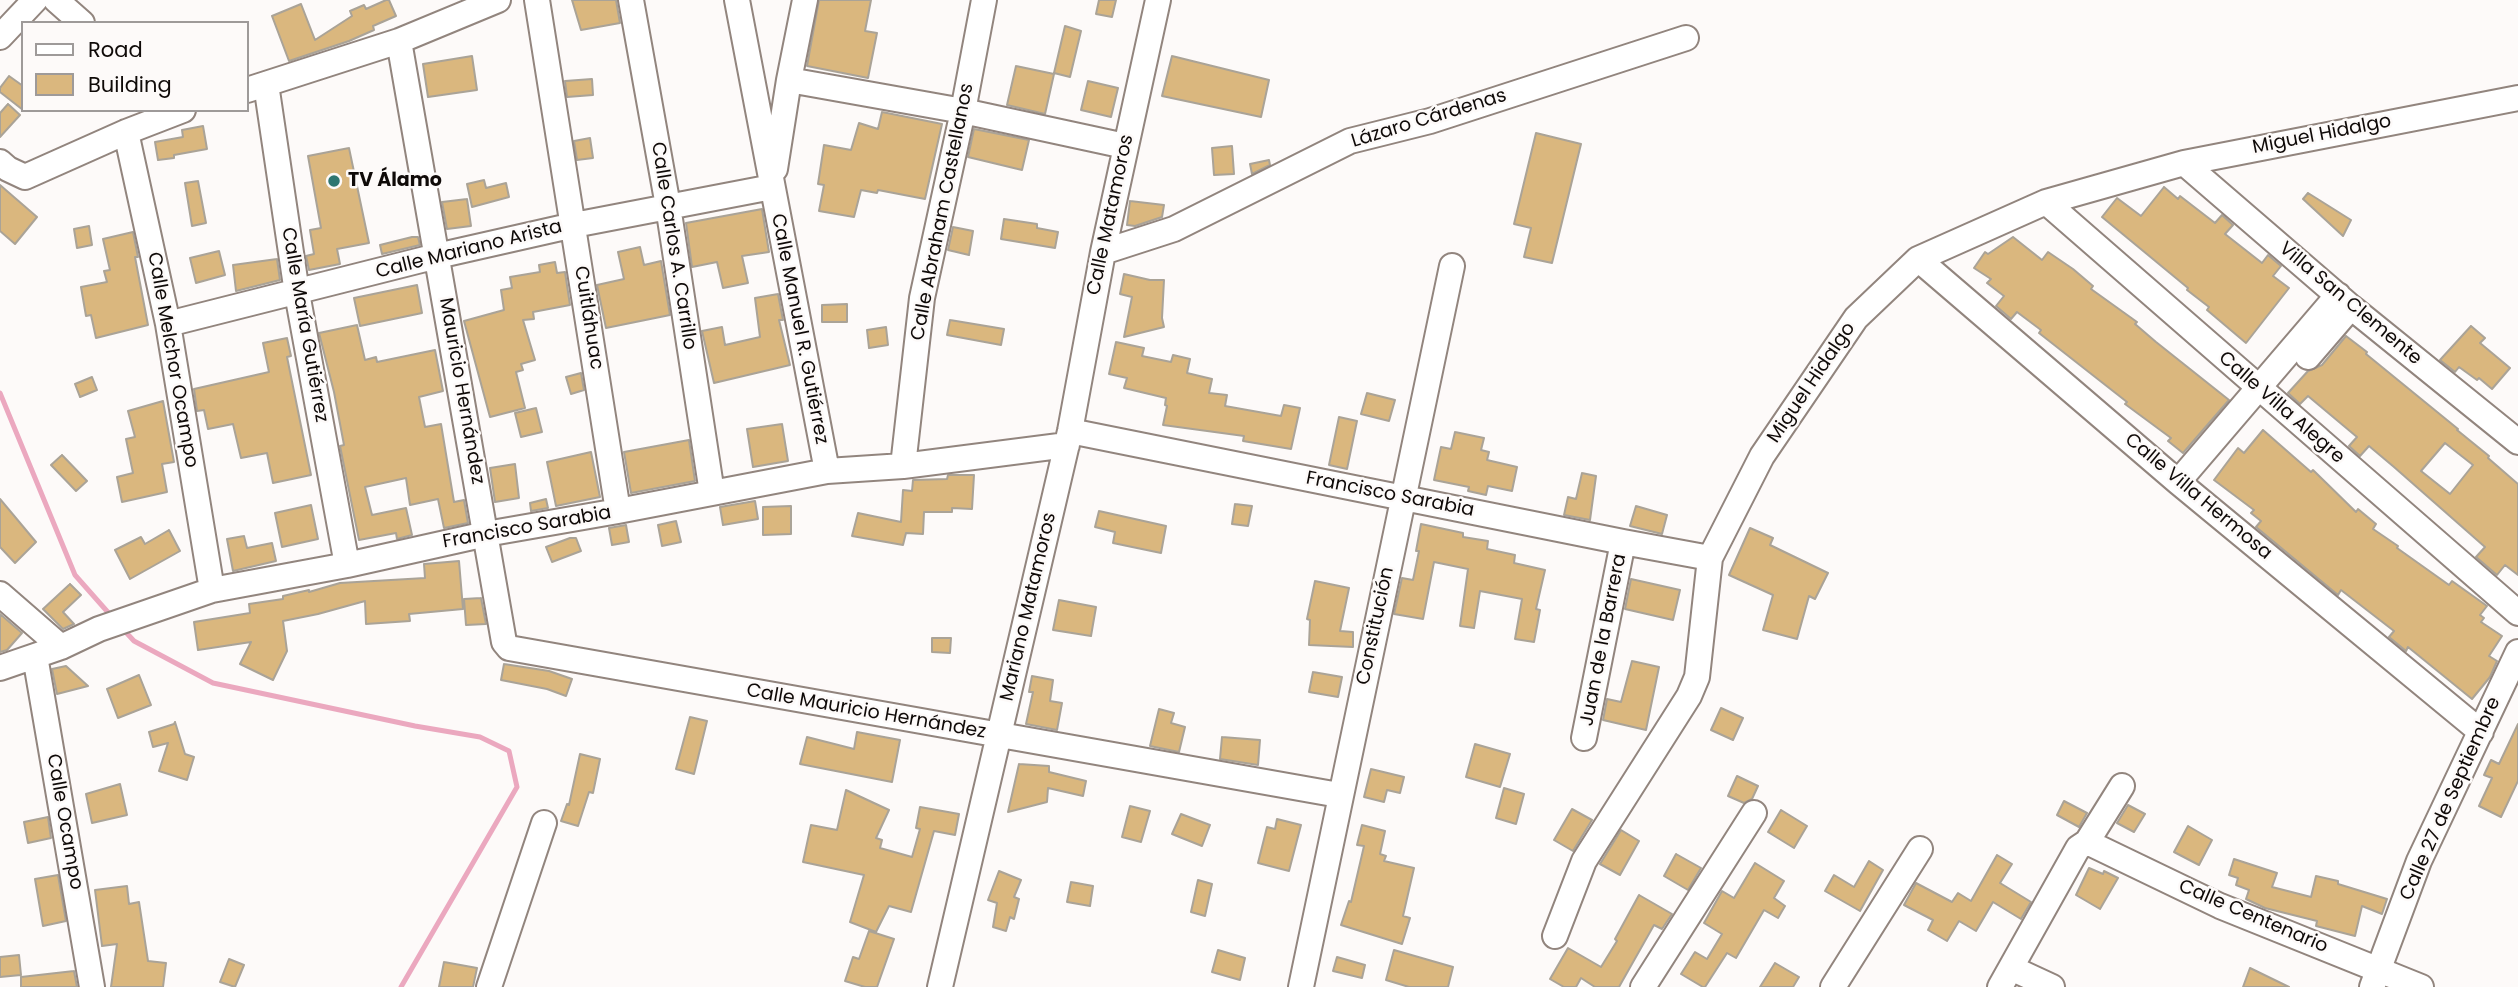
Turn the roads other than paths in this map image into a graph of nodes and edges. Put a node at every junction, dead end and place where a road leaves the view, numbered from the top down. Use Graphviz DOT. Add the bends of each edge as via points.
graph roads {
  1 [pos="35,0"];
  2 [pos="56,0"];
  3 [pos="498,0"];
  4 [pos="537,0"];
  5 [pos="631,0"];
  6 [pos="737,0"];
  7 [pos="804,0"];
  8 [pos="984,0"];
  9 [pos="1158,0"];
  10 [pos="80,21"];
  11 [pos="0,37"];
  12 [pos="1686,38"];
  13 [pos="399,41"];
  14 [pos="789,80"];
  15 [pos="257,87"];
  16 [pos="2518,98"];
  17 [pos="963,111"];
  18 [pos="177,112"];
  19 [pos="127,131"];
  20 [pos="1125,146"];
  21 [pos="0,162"];
  22 [pos="2184,163"];
  23 [pos="772,187"];
  24 [pos="2046,202"];
  25 [pos="668,206"];
  26 [pos="574,225"];
  27 [pos="1103,252"];
  28 [pos="437,256"];
  29 [pos="1918,259"];
  30 [pos="1452,266"];
  31 [pos="297,293"];
  32 [pos="2345,301"];
  33 [pos="168,324"];
  34 [pos="2265,394"];
  35 [pos="1068,438"];
  36 [pos="2518,442"];
  37 [pos="903,466"];
  38 [pos="827,471"];
  39 [pos="2183,486"];
  40 [pos="712,493"];
  41 [pos="1404,498"];
  42 [pos="618,511"];
  43 [pos="486,534"];
  44 [pos="1623,542"];
  45 [pos="1710,558"];
  46 [pos="346,565"];
  47 [pos="212,590"];
  48 [pos="0,594"];
  49 [pos="2518,612"];
  50 [pos="61,647"];
  51 [pos="2518,652"];
  52 [pos="36,656"];
  53 [pos="0,668"];
  54 [pos="2481,732"];
  55 [pos="998,736"];
  56 [pos="1584,738"];
  57 [pos="2122,786"];
  58 [pos="1339,795"];
  59 [pos="1754,813"];
  60 [pos="544,823"];
  61 [pos="2087,842"];
  62 [pos="1920,849"];
  63 [pos="1555,936"];
  64 [pos="2006,978"];
  65 [pos="2376,978"];
  66 [pos="92,987"];
  67 [pos="489,987"];
  68 [pos="940,987"];
  69 [pos="1301,987"];
  70 [pos="1643,987"];
  71 [pos="1833,987"];
  72 [pos="2052,987"];
  73 [pos="2421,987"];
  1 -- 11 [label="street"];
  2 -- 10 [label="street"];
  3 -- 13 [label="street"];
  4 -- 26 [label="street, Cuitláhuac"];
  5 -- 25 [label="street, Calle Carlos A. Carrillo"];
  6 -- 23 [label="street, Calle Manuel R. Gutiérrez"];
  7 -- 14 [label="street"];
  8 -- 17 [label="street, Calle Abraham Castellanos"];
  9 -- 20 [label="street, Calle Matamoros"];
  12 -- 27 [label="street, Lázaro Cárdenas" via="1430,121 1350,141 1174,229"];
  13 -- 15 [label="street"];
  13 -- 28 [label="street, Mauricio Hernández"];
  14 -- 17 [label="street"];
  14 -- 23 [label="street"];
  15 -- 31 [label="street, Calle María Gutiérrez"];
  16 -- 22 [label="street, Miguel Hidalgo"];
  17 -- 20 [label="street"];
  17 -- 37 [label="street, Calle Abraham Castellanos" via="922,298"];
  18 -- 19 [label="street"];
  19 -- 21 [label="street" via="25,177"];
  19 -- 33 [label="street, Calle Melchor Ocampo"];
  20 -- 27 [label="street, Calle Matamoros"];
  22 -- 24 [label="street, Miguel Hidalgo"];
  22 -- 32 [label="street, Villa San Clemente"];
  23 -- 25 [label="street, Calle Mariano Arista"];
  23 -- 38 [label="street, Calle Manuel R. Gutiérrez"];
  24 -- 29 [label="street, Miguel Hidalgo"];
  24 -- 34 [label="street, Calle Villa Alegre"];
  25 -- 26 [label="street, Calle Mariano Arista"];
  25 -- 40 [label="street, Calle Carlos A. Carrillo"];
  26 -- 28 [label="street, Calle Mariano Arista"];
  26 -- 42 [label="street, Cuitláhuac"];
  27 -- 35 [label="street, Calle Matamoros"];
  28 -- 31 [label="street, Calle Mariano Arista"];
  28 -- 43 [label="street, Mauricio Hernández"];
  29 -- 39 [label="street, Calle Villa Hermosa"];
  29 -- 45 [label="street, Miguel Hidalgo" via="1856,318 1762,456"];
  30 -- 41 [label="street, Constitución"];
  31 -- 33 [label="street, Calle Mariano Arista"];
  31 -- 46 [label="street, Calle María Gutiérrez"];
  32 -- 34 [label="street"];
  32 -- 36 [label="street, Villa San Clemente"];
  33 -- 47 [label="street, Calle Melchor Ocampo"];
  34 -- 39 [label="street"];
  34 -- 49 [label="street, Calle Villa Alegre"];
  35 -- 37 [label="street, Francisco Sarabia"];
  35 -- 41 [label="street, Francisco Sarabia"];
  35 -- 55 [label="street, Mariano Matamoros"];
  37 -- 38 [label="street, Francisco Sarabia"];
  38 -- 40 [label="street, Francisco Sarabia"];
  39 -- 54 [label="street, Calle Villa Hermosa"];
  40 -- 42 [label="street, Francisco Sarabia"];
  41 -- 44 [label="street, Francisco Sarabia"];
  41 -- 58 [label="street, Constitución"];
  42 -- 43 [label="street, Francisco Sarabia"];
  43 -- 46 [label="street, Francisco Sarabia"];
  43 -- 55 [label="street, Calle Mauricio Hernández" via="504,642 509,648"];
  44 -- 45 [label="street, Francisco Sarabia"];
  44 -- 56 [label="street, Juan de la Barrera"];
  45 -- 63 [label="street, Miguel Hidalgo" via="1698,677 1584,861"];
  46 -- 47 [label="street, Francisco Sarabia"];
  47 -- 50 [label="street, Francisco Sarabia"];
  48 -- 50 [label="street"];
  50 -- 52 [label="street, Francisco Sarabia"];
  51 -- 54 [label="street, Calle 27 de Septiembre"];
  52 -- 53 [label="street, Francisco Sarabia"];
  52 -- 66 [label="street, Calle Ocampo"];
  54 -- 65 [label="street, Calle 27 de Septiembre" via="2419,860"];
  55 -- 58 [label="street, Calle Mauricio Hernández"];
  55 -- 68 [label="street, Mariano Matamoros"];
  57 -- 61 [label="street"];
  58 -- 69 [label="street, Constitución"];
  59 -- 70 [label="street"];
  60 -- 67 [label="street"];
  61 -- 64 [label="street" via="2078,848"];
  61 -- 65 [label="street, Calle Centenario"];
  62 -- 71 [label="street"];
  64 -- 72 [label="street"];
  65 -- 73 [label="street, Calle Centenario"];
}
